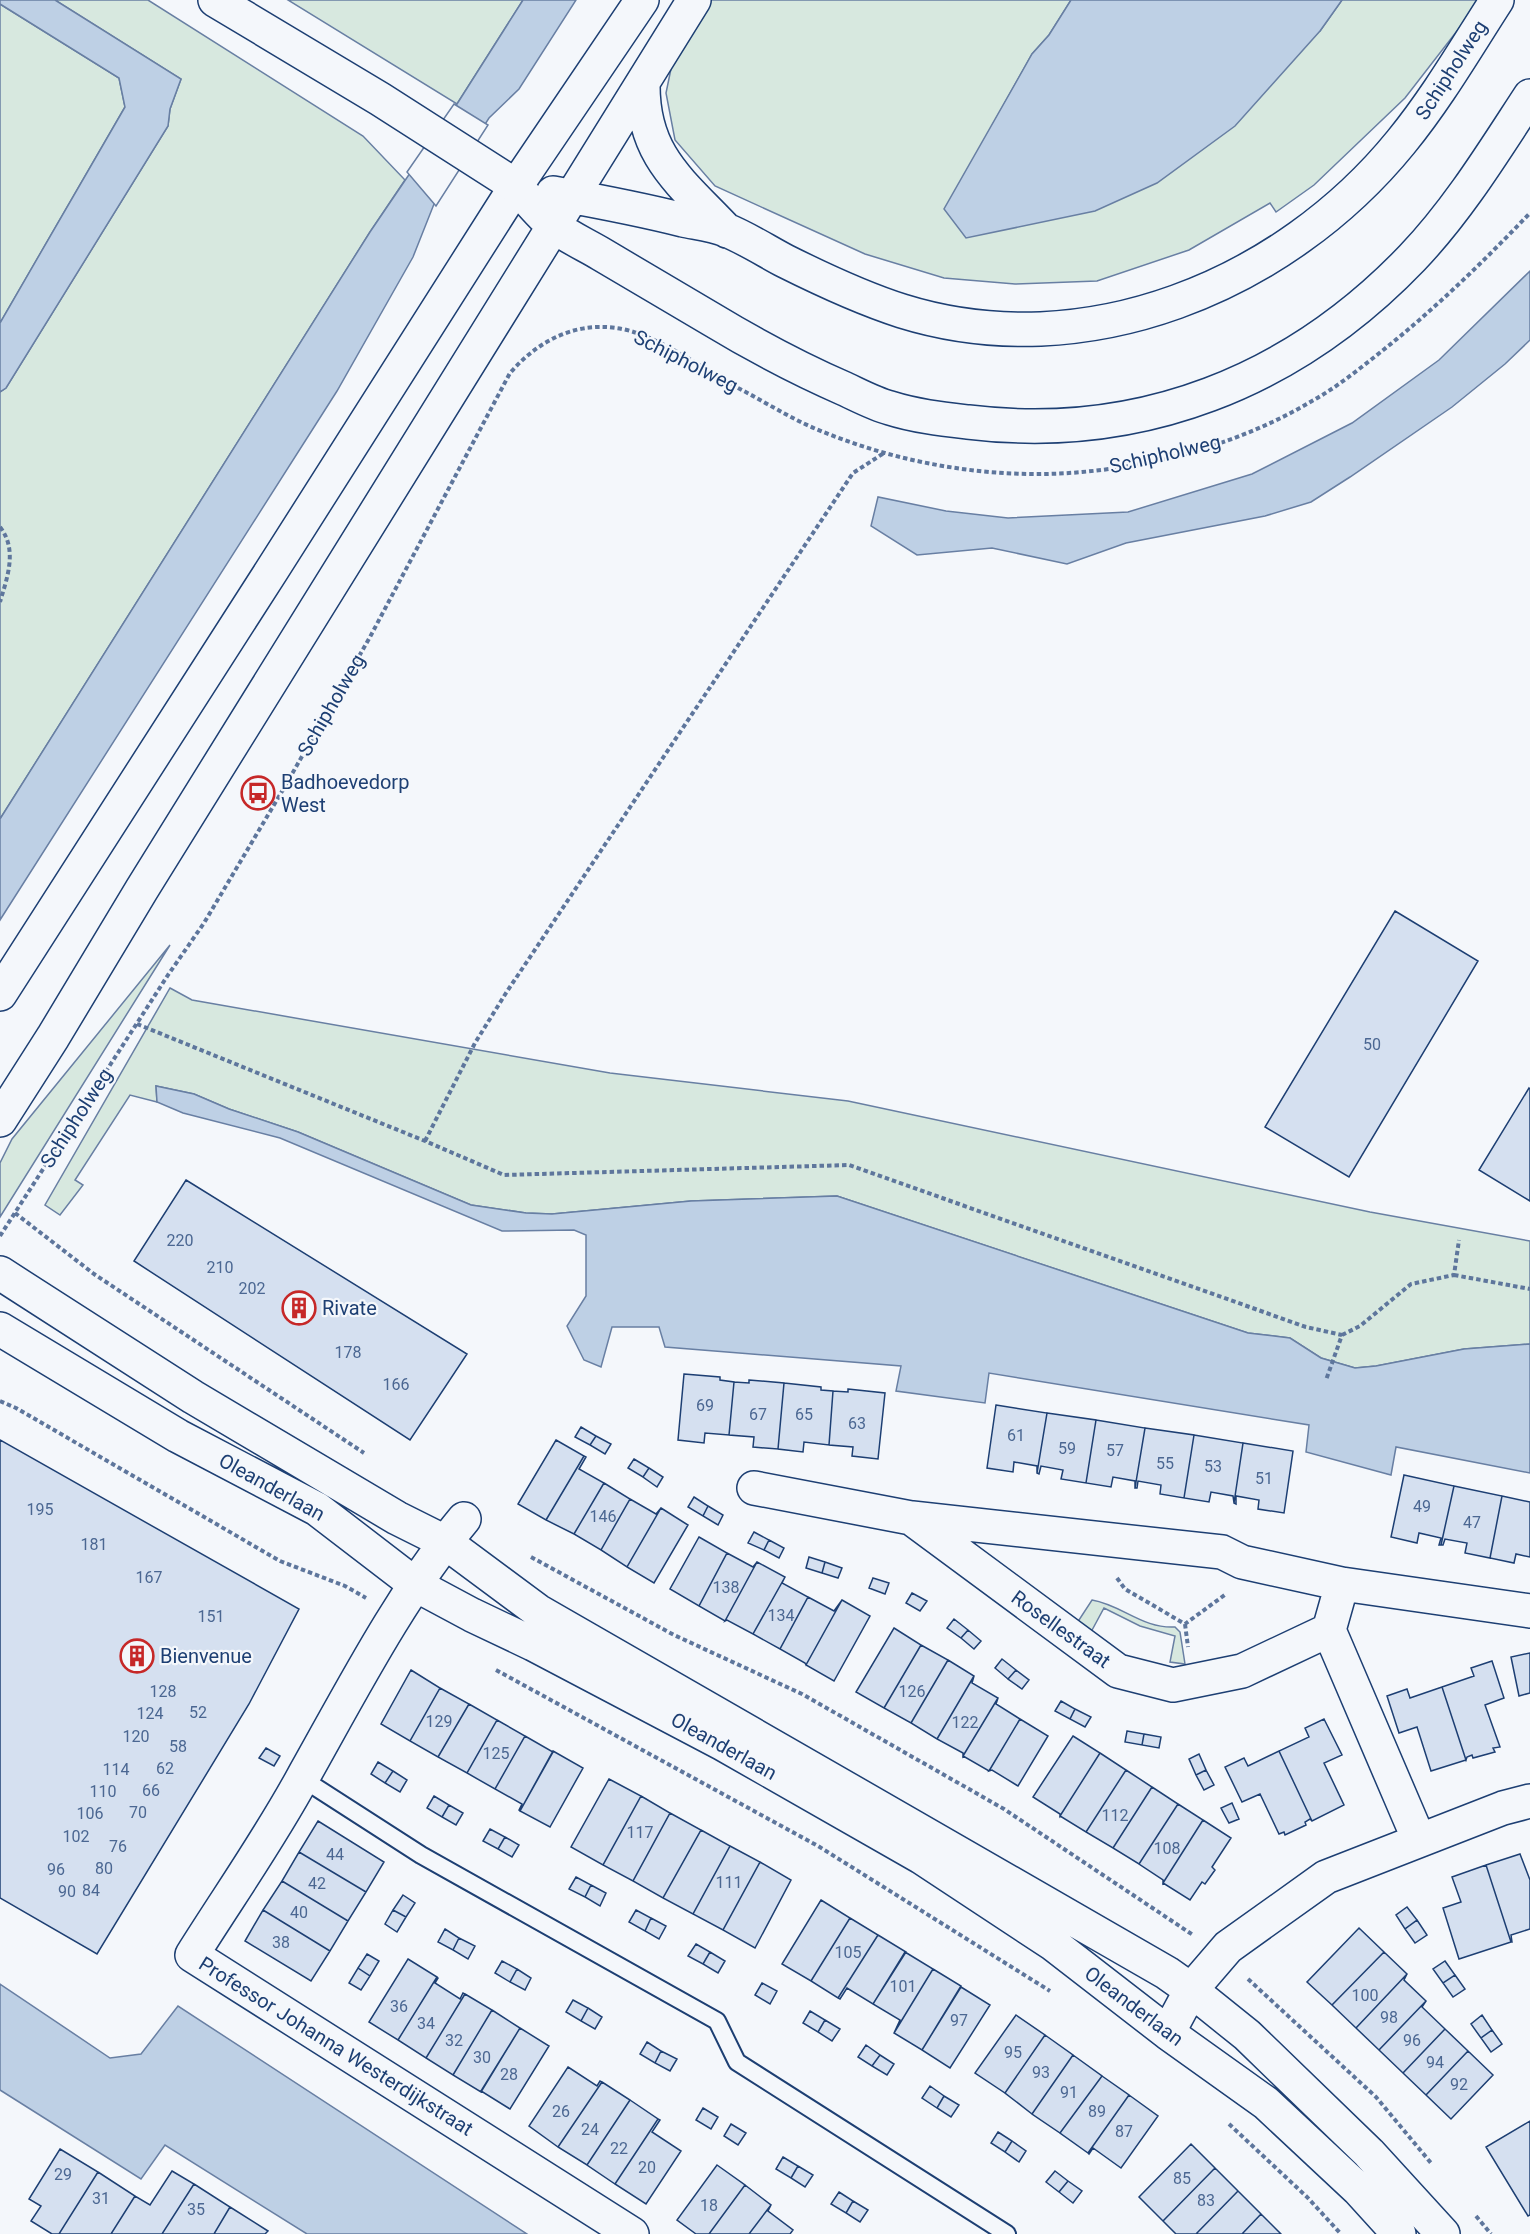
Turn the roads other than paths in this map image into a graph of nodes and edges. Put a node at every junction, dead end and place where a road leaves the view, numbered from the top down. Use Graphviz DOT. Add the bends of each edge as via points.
graph roads {
  1 [pos="215,0"];
  2 [pos="642,0"];
  3 [pos="694,0"];
  4 [pos="1497,0"];
  5 [pos="643,83"];
  6 [pos="1530,96"];
  7 [pos="508,181"];
  8 [pos="573,197"];
  9 [pos="554,226"];
  10 [pos="727,231"];
  11 [pos="0,994"];
  12 [pos="0,1120"];
  13 [pos="0,1273"];
  14 [pos="0,1329"];
  15 [pos="754,1488"];
  16 [pos="911,1518"];
  17 [pos="455,1531"];
  18 [pos="1342,1584"];
  19 [pos="416,1586"];
  20 [pos="1530,1611"];
  21 [pos="1329,1630"];
  22 [pos="303,1779"];
  23 [pos="1530,1801"];
  24 [pos="1419,1840"];
  25 [pos="1191,1990"];
  26 [pos="1168,2033"];
  27 [pos="632,2234"];
  28 [pos="1007,2234"];
  29 [pos="1399,2234"];
  30 [pos="1443,2234"];
  1 -- 7 [label="main road"];
  2 -- 7 [label="main road"];
  3 -- 5 [label="main road"];
  4 -- 10 [label="main road, Schipholweg" via="1421,117 1349,198 1316,227 1275,254 1190,298 1162,308 1074,326 969,325 903,312 863,297"];
  5 -- 8 [label="main road"];
  5 -- 10 [label="main road, Schipholweg" via="645,118 657,152"];
  6 -- 9 [label="main road" via="1438,227 1354,313 1275,364 1225,389 1158,411 1096,424 992,425 889,408 806,372 736,334"];
  7 -- 8 [label="main road, Schipholweg"];
  7 -- 9 [label="main road"];
  7 -- 11 [label="main road" via="260,591"];
  8 -- 9 [label="main road"];
  8 -- 10 [label="main road, Schipholweg"];
  9 -- 12 [label="main road"];
  13 -- 17 [label="main road, Oleanderlaan" via="193,1396 397,1518"];
  14 -- 19 [label="main road, Oleanderlaan" via="178,1436 317,1509"];
  15 -- 16 [label="main road, Rosellestraat"];
  16 -- 18 [label="main road, Rosellestraat" via="1222,1552 1242,1562"];
  16 -- 21 [label="main road, Rosellestraat" via="1118,1671 1183,1684 1242,1671"];
  17 -- 19 [label="main road, Professor Johanna Westerdijkstraat"];
  17 -- 25 [label="main road, Oleanderlaan" via="538,1611 1000,1875"];
  18 -- 20 [label="main road, Rosellestraat"];
  18 -- 21 [label="main road"];
  19 -- 22 [label="main road, Professor Johanna Westerdijkstraat"];
  19 -- 26 [label="main road, Oleanderlaan" via="723,1744 921,1857 1053,1944"];
  21 -- 24 [label="main road"];
  22 -- 27 [label="main road, Professor Johanna Westerdijkstraat" via="192,1955"];
  22 -- 28 [label="lane" via="421,1855 717,2021 737,2062"];
  23 -- 24 [label="main road"];
  24 -- 25 [label="main road" via="1326,1877 1228,1947"];
  25 -- 26 [label="main road"];
  25 -- 30 [label="main road, Oleanderlaan" via="1247,2035 1369,2153"];
  26 -- 29 [label="main road, Oleanderlaan" via="1266,2103 1358,2189"];
}
